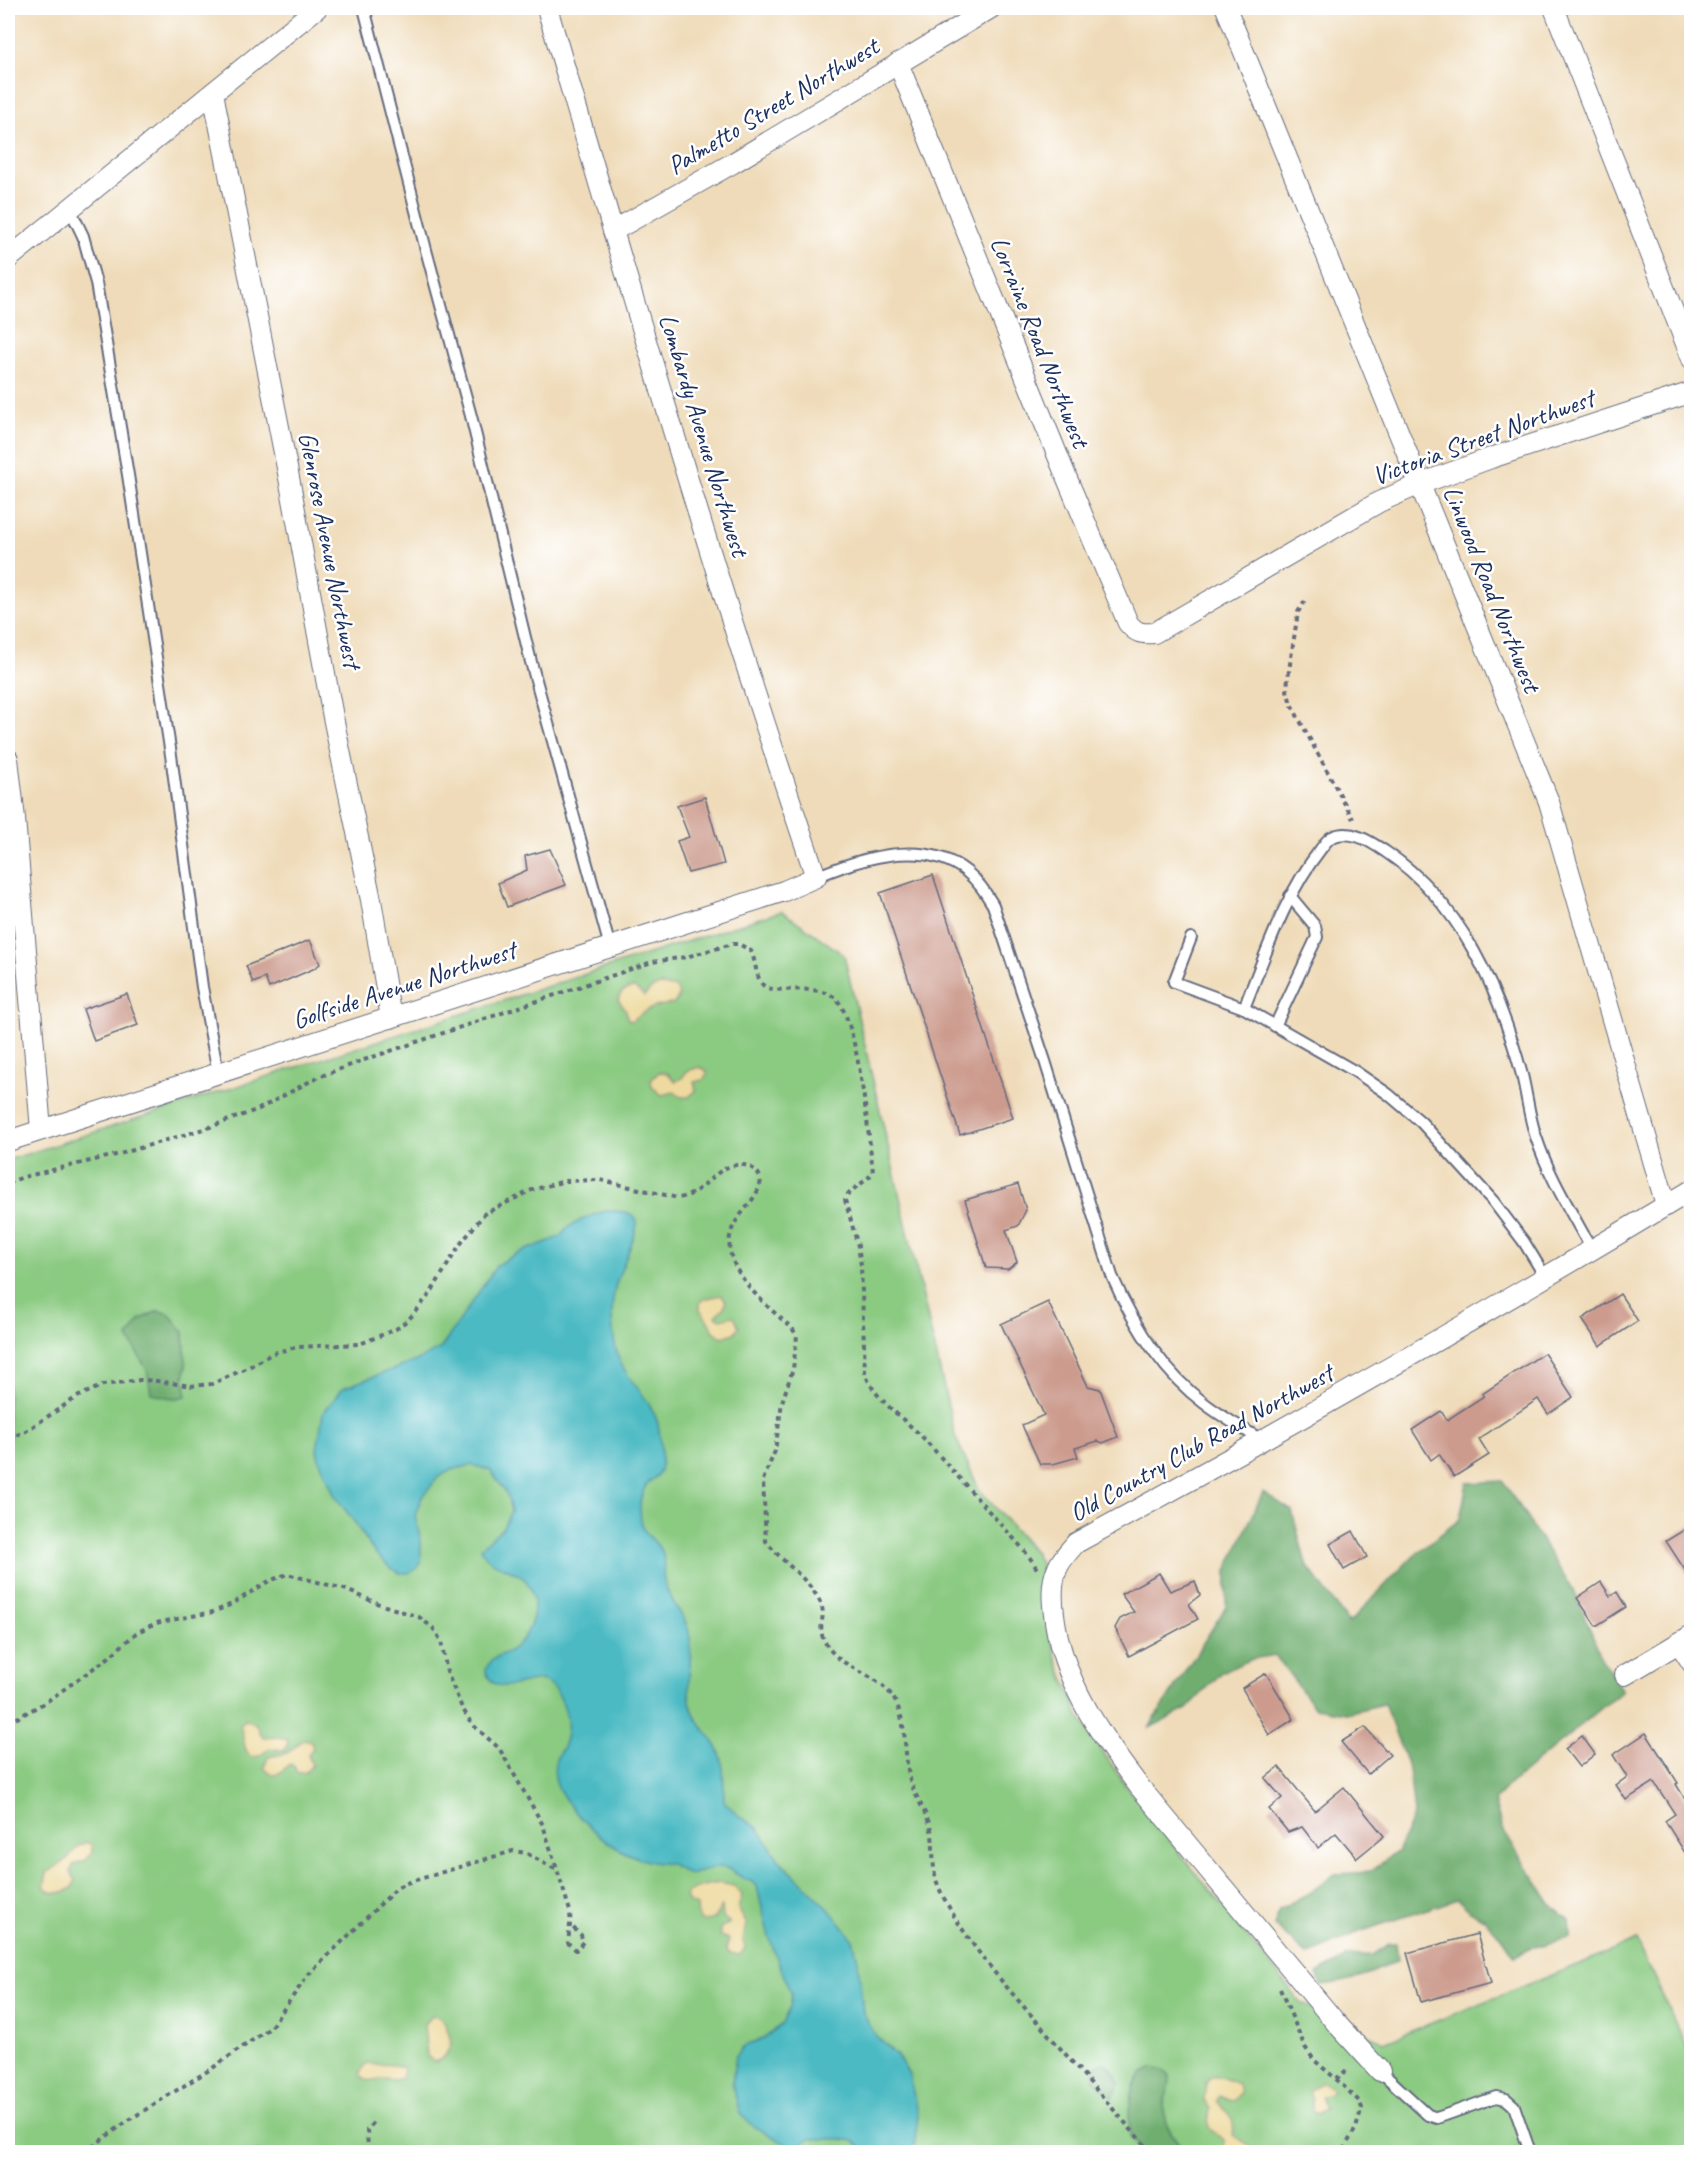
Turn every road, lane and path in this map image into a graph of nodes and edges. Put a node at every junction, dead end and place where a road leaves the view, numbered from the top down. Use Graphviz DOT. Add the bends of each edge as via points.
graph roads {
  1 [pos="317,8"];
  2 [pos="364,8"];
  3 [pos="547,8"];
  4 [pos="991,8"];
  5 [pos="1226,8"];
  6 [pos="1554,8"];
  7 [pos="898,63"];
  8 [pos="213,93"];
  9 [pos="70,209"];
  10 [pos="613,231"];
  11 [pos="8,259"];
  12 [pos="1692,359"];
  13 [pos="1692,392"];
  14 [pos="1420,484"];
  15 [pos="1305,602"];
  16 [pos="1142,634"];
  17 [pos="8,759"];
  18 [pos="1364,838"];
  19 [pos="816,877"];
  20 [pos="1290,896"];
  21 [pos="1191,938"];
  22 [pos="610,947"];
  23 [pos="1244,1008"];
  24 [pos="391,1018"];
  25 [pos="1275,1026"];
  26 [pos="218,1073"];
  27 [pos="40,1130"];
  28 [pos="8,1141"];
  29 [pos="8,1183"];
  30 [pos="1692,1190"];
  31 [pos="1666,1205"];
  32 [pos="1593,1250"];
  33 [pos="1546,1278"];
  34 [pos="8,1439"];
  35 [pos="1263,1441"];
  36 [pos="1039,1578"];
  37 [pos="1685,1639"];
  38 [pos="1692,1663"];
  39 [pos="1625,1675"];
  40 [pos="8,1723"];
  41 [pos="558,1869"];
  42 [pos="570,1925"];
  43 [pos="1279,1986"];
  44 [pos="1380,2071"];
  45 [pos="374,2122"];
  46 [pos="85,2152"];
  47 [pos="368,2152"];
  48 [pos="1151,2152"];
  49 [pos="1342,2152"];
  50 [pos="1530,2152"];
  1 -- 8 [label="street"];
  2 -- 22 [label="lane" via="531,662"];
  3 -- 10 [label="street, Lombardy Avenue Northwest"];
  4 -- 7 [label="street, Palmetto Street Northwest"];
  5 -- 14 [label="street, Linwood Road Northwest"];
  6 -- 12 [label="street"];
  7 -- 10 [label="street, Palmetto Street Northwest"];
  7 -- 16 [label="street, Lorraine Road Northwest" via="1128,623"];
  8 -- 9 [label="street"];
  8 -- 24 [label="street, Glenrose Avenue Northwest"];
  9 -- 11 [label="street"];
  9 -- 26 [label="lane" via="84,236 96,283"];
  10 -- 19 [label="street, Lombardy Avenue Northwest"];
  13 -- 14 [label="street, Victoria Street Northwest"];
  14 -- 16 [label="street, Victoria Street Northwest" via="1379,502 1154,633"];
  14 -- 31 [label="street, Linwood Road Northwest" via="1549,802"];
  15 -- 18 [label="path" via="1298,612 1287,690"];
  17 -- 27 [label="street"];
  18 -- 20 [label="lane" via="1343,834 1330,837"];
  18 -- 32 [label="lane" via="1402,863 1430,888 1473,949 1503,1016 1536,1137 1556,1184"];
  19 -- 22 [label="street, Golfside Avenue Northwest"];
  19 -- 35 [label="lane" via="864,859 927,854 948,860 981,886 993,905 1112,1276 1126,1308 1176,1379 1204,1404"];
  20 -- 23 [label="lane"];
  20 -- 25 [label="lane" via="1315,926 1317,937"];
  21 -- 23 [label="lane" via="1174,982"];
  22 -- 24 [label="street, Golfside Avenue Northwest"];
  23 -- 25 [label="lane"];
  24 -- 26 [label="street, Golfside Avenue Northwest"];
  25 -- 33 [label="lane" via="1356,1072 1421,1122 1493,1201"];
  26 -- 27 [label="street, Golfside Avenue Northwest"];
  27 -- 28 [label="street, Golfside Avenue Northwest"];
  29 -- 36 [label="path" via="210,1127 259,1109 316,1078 364,1060 652,962 739,944 751,951 764,987 777,991 821,991 834,998 854,1038 873,1172 845,1200 861,1265 867,1381 1033,1562"];
  30 -- 31 [label="street, Old Country Club Road Northwest"];
  31 -- 32 [label="street, Old Country Club Road Northwest"];
  32 -- 33 [label="street, Old Country Club Road Northwest"];
  33 -- 35 [label="street, Old Country Club Road Northwest"];
  34 -- 48 [label="path" via="103,1385 140,1380 191,1386 212,1384 273,1353 297,1347 360,1344 396,1329 430,1294 484,1214 532,1190 565,1181 600,1180 688,1197 724,1169 749,1166 760,1174 760,1187 730,1233 729,1249 745,1281 796,1336 793,1370 782,1402 775,1451 764,1479 766,1541 816,1595 823,1611 820,1629 831,1652 892,1695 904,1724 909,1775 932,1834 933,1871 946,1902 976,1951"];
  35 -- 44 [label="street, Old Country Club Road Northwest" via="1076,1543 1057,1569 1052,1586 1056,1632 1078,1693 1114,1753"];
  37 -- 38 [label="street"];
  37 -- 39 [label="street"];
  40 -- 41 [label="path" via="45,1702 108,1658 136,1633 156,1623 213,1612 286,1574 308,1578 419,1617 433,1628 441,1641 447,1672 462,1708 504,1756 543,1825"];
  41 -- 42 [label="path"];
  41 -- 46 [label="path" via="513,1851 403,1884 316,1965 270,2028"];
  42 -- 42 [label="path" via="568,1943 576,1950 584,1942"];
  43 -- 49 [label="path" via="1305,2047 1362,2108"];
  44 -- 50 [label="lane" via="1428,2115 1437,2118 1496,2097 1506,2099 1514,2106"];
  45 -- 47 [label="path" via="367,2130"];
}
